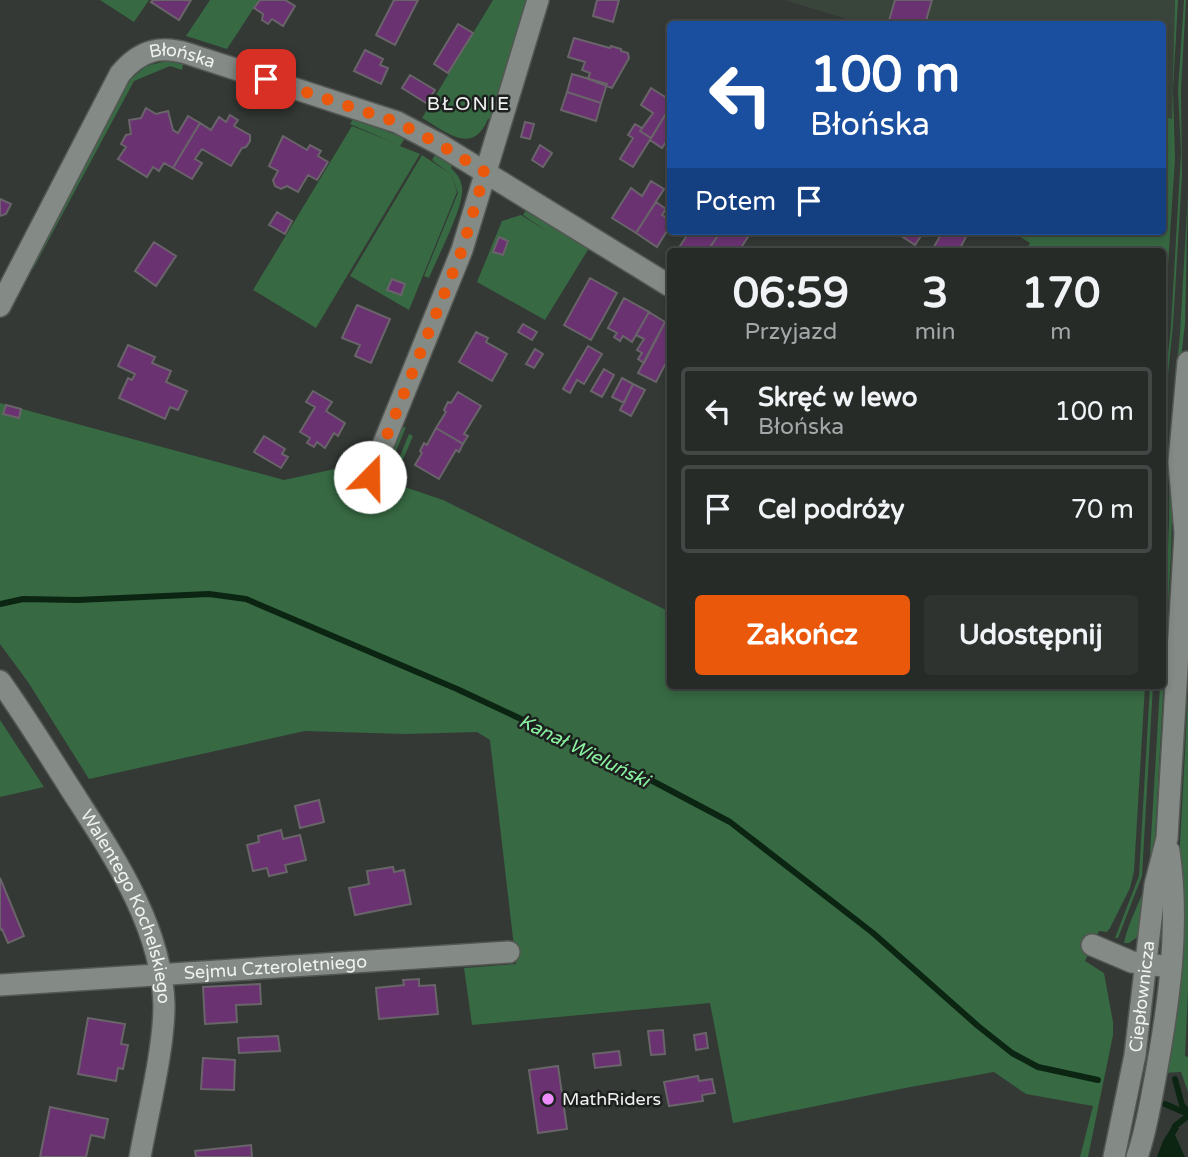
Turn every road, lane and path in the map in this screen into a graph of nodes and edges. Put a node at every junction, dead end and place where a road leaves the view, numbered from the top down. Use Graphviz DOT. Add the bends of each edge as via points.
graph roads {
  1 [pos="538,0"];
  2 [pos="485,172"];
  3 [pos="667,284"];
  4 [pos="0,306"];
  5 [pos="1188,362"];
  6 [pos="370,477"];
  7 [pos="1186,525"];
  8 [pos="0,681"];
  9 [pos="1167,838"];
  10 [pos="1092,945"];
  11 [pos="509,952"];
  12 [pos="1147,965"];
  13 [pos="1170,967"];
  14 [pos="159,974"];
  15 [pos="0,985"];
  16 [pos="140,1157"];
  17 [pos="1114,1157"];
  18 [pos="1137,1157"];
  1 -- 2 [label="street"];
  2 -- 3 [label="street, Błońska"];
  2 -- 4 [label="street, Błońska" via="397,122 189,54 154,49 138,56 120,74"];
  2 -- 6 [label="street" via="462,250"];
  5 -- 7 [label="street, Ciepłownicza" via="1179,462"];
  7 -- 9 [label="street, Ciepłownicza"];
  8 -- 14 [label="street, Walentego Kochelskiego" via="123,876 145,923"];
  9 -- 12 [label="street, Ciepłownicza" via="1155,885"];
  9 -- 13 [label="street, Ciepłownicza" via="1175,890"];
  10 -- 12 [label="street"];
  11 -- 14 [label="street, Sejmu Czteroletniego"];
  12 -- 13 [label="street"];
  12 -- 17 [label="street, Ciepłownicza"];
  13 -- 18 [label="street, Ciepłownicza" via="1157,1063"];
  14 -- 15 [label="street, Sejmu Czteroletniego"];
  14 -- 16 [label="street, Walentego Kochelskiego" via="162,1028"];
}
